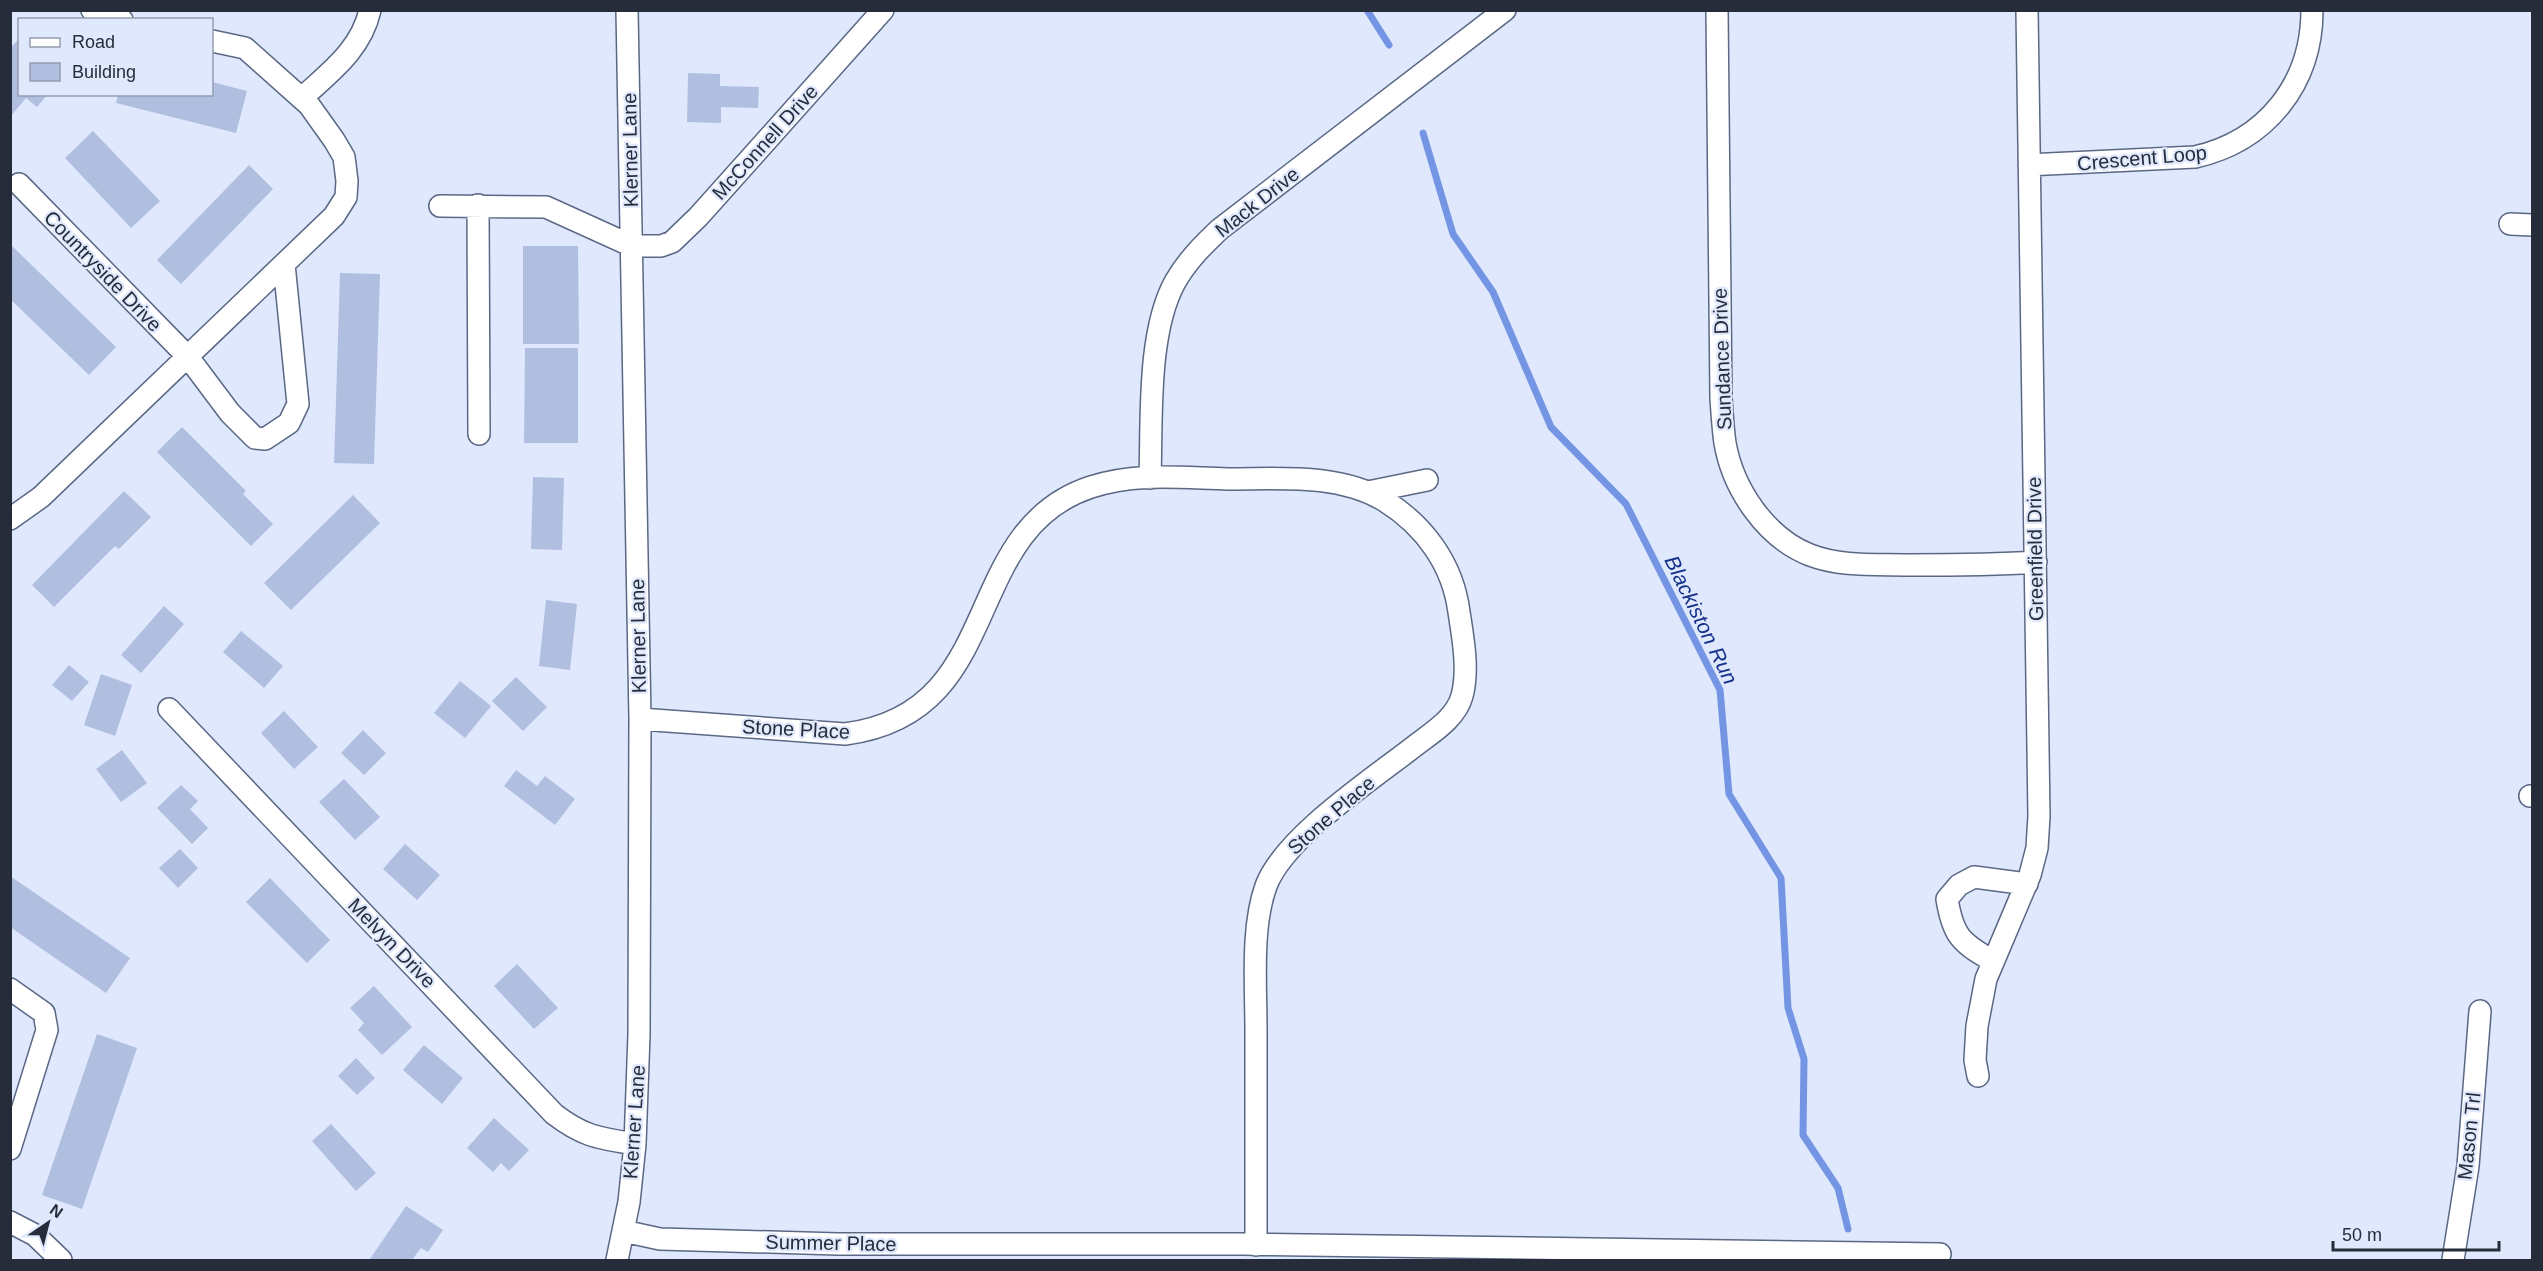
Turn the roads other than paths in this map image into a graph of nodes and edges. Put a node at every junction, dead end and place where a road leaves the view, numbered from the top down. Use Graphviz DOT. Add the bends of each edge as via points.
graph roads {
  1 [pos="92,10"];
  2 [pos="370,10"];
  3 [pos="627,10"];
  4 [pos="883,10"];
  5 [pos="1505,10"];
  6 [pos="1717,10"];
  7 [pos="2027,10"];
  8 [pos="2312,10"];
  9 [pos="116,18"];
  10 [pos="213,41"];
  11 [pos="302,98"];
  12 [pos="2030,165"];
  13 [pos="19,184"];
  14 [pos="478,205"];
  15 [pos="440,206"];
  16 [pos="2510,225"];
  17 [pos="2532,225"];
  18 [pos="632,246"];
  19 [pos="284,264"];
  20 [pos="188,357"];
  21 [pos="479,434"];
  22 [pos="1150,478"];
  23 [pos="1427,480"];
  24 [pos="1368,492"];
  25 [pos="10,519"];
  26 [pos="2036,562"];
  27 [pos="169,708"];
  28 [pos="640,719"];
  29 [pos="2027,884"];
  30 [pos="1993,961"];
  31 [pos="10,989"];
  32 [pos="2480,1011"];
  33 [pos="1978,1076"];
  34 [pos="635,1144"];
  35 [pos="10,1149"];
  36 [pos="10,1222"];
  37 [pos="622,1231"];
  38 [pos="1256,1245"];
  39 [pos="1941,1254"];
  40 [pos="61,1260"];
  41 [pos="617,1260"];
  42 [pos="2453,1260"];
  1 -- 9 [label="street"];
  2 -- 11 [label="street" via="366,28 353,50"];
  3 -- 18 [label="street, Klerner Lane"];
  4 -- 18 [label="street, McConnell Drive" via="683,233 662,246"];
  5 -- 22 [label="street, Mack Drive" via="1220,229 1186,264 1165,304 1160,325 1153,386"];
  6 -- 26 [label="street, Sundance Drive" via="1721,398 1725,445 1753,510 1789,544 1810,555 1857,564"];
  7 -- 12 [label="street, Greenfield Drive"];
  8 -- 12 [label="street, Crescent Loop" via="2307,55 2287,96 2257,130 2238,142 2195,157"];
  10 -- 11 [label="street" via="245,48"];
  11 -- 19 [label="street" via="344,157 346,197 334,216"];
  12 -- 26 [label="street, Greenfield Drive"];
  13 -- 20 [label="street, Countryside Drive"];
  14 -- 15 [label="street"];
  14 -- 18 [label="street" via="546,207"];
  14 -- 21 [label="street"];
  16 -- 17 [label="street"];
  18 -- 28 [label="street, Klerner Lane"];
  19 -- 20 [label="street"];
  19 -- 20 [label="street, Countryside Drive" via="298,404 289,423 265,439 255,438 230,413"];
  20 -- 25 [label="street" via="41,497"];
  22 -- 24 [label="street, Stone Place" via="1309,479"];
  22 -- 28 [label="street, Stone Place" via="1089,487 1048,509 1030,527 1001,570 953,670 935,693 893,724 845,734"];
  23 -- 24 [label="street, Stone Place"];
  24 -- 38 [label="street, Stone Place" via="1400,510 1419,528 1448,569 1456,592 1463,640 1462,698 1438,728 1293,844 1266,886 1260,910 1256,982"];
  26 -- 29 [label="street, Greenfield Drive" via="2039,816 2037,848"];
  27 -- 34 [label="street, Melvyn Drive" via="554,1114 591,1137"];
  28 -- 34 [label="street, Klerner Lane"];
  29 -- 30 [label="street, Greenfield Drive"];
  29 -- 30 [label="street" via="1974,877 1959,885 1947,899 1951,922 1966,945"];
  30 -- 33 [label="street, Greenfield Drive" via="1977,1026"];
  31 -- 35 [label="street" via="44,1013 47,1030"];
  32 -- 42 [label="street, Mason Trl" via="2468,1166"];
  34 -- 37 [label="street, Klerner Lane"];
  36 -- 40 [label="street" via="35,1235"];
  37 -- 38 [label="street, Summer Place" via="660,1239 838,1244"];
  37 -- 41 [label="street, Klerner Lane"];
  38 -- 39 [label="street, Summer Place"];
}
